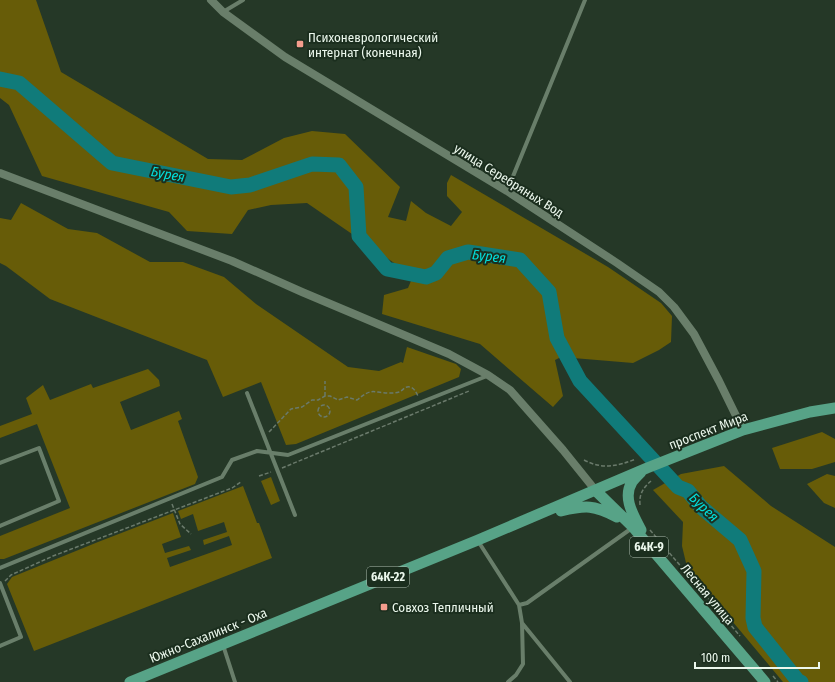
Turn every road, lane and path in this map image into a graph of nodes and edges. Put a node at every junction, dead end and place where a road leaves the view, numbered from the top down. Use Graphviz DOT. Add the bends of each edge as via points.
graph roads {
  1 [pos="211,0"];
  2 [pos="243,0"];
  3 [pos="585,0"];
  4 [pos="223,12"];
  5 [pos="0,173"];
  6 [pos="507,191"];
  7 [pos="488,375"];
  8 [pos="325,381"];
  9 [pos="473,389"];
  10 [pos="247,393"];
  11 [pos="325,396"];
  12 [pos="320,399"];
  13 [pos="421,402"];
  14 [pos="322,405"];
  15 [pos="835,408"];
  16 [pos="742,430"];
  17 [pos="264,436"];
  18 [pos="271,453"];
  19 [pos="636,459"];
  20 [pos="584,460"];
  21 [pos="0,464"];
  22 [pos="278,470"];
  23 [pos="645,470"];
  24 [pos="259,476"];
  25 [pos="651,481"];
  26 [pos="241,482"];
  27 [pos="596,491"];
  28 [pos="170,499"];
  29 [pos="641,506"];
  30 [pos="175,511"];
  31 [pos="295,515"];
  32 [pos="525,520"];
  33 [pos="631,525"];
  34 [pos="0,526"];
  35 [pos="649,529"];
  36 [pos="191,534"];
  37 [pos="478,540"];
  38 [pos="647,544"];
  39 [pos="0,568"];
  40 [pos="0,584"];
  41 [pos="519,605"];
  42 [pos="522,624"];
  43 [pos="744,641"];
  44 [pos="223,645"];
  45 [pos="0,646"];
  46 [pos="769,679"];
  47 [pos="130,682"];
  48 [pos="235,682"];
  49 [pos="508,682"];
  50 [pos="570,682"];
  51 [pos="778,682"];
  1 -- 4 [label="street, улица Серебряных Вод"];
  2 -- 4 [label="lane"];
  3 -- 6 [label="lane"];
  4 -- 6 [label="street, улица Серебряных Вод" via="284,57"];
  5 -- 7 [label="street" via="232,261 449,354"];
  6 -- 16 [label="street, улица Серебряных Вод" via="618,263 659,292 674,307 694,334"];
  7 -- 13 [label="lane"];
  7 -- 27 [label="street" via="510,390 564,450"];
  8 -- 11 [label="path"];
  9 -- 22 [label="path"];
  10 -- 17 [label="lane"];
  11 -- 12 [label="path"];
  11 -- 13 [label="path" via="338,400 347,397 357,400 375,390 398,393 405,387 411,387"];
  12 -- 14 [label="path"];
  12 -- 17 [label="path" via="291,409"];
  13 -- 18 [label="lane" via="288,455"];
  14 -- 14 [label="path" via="319,414 327,417 331,412 330,407"];
  15 -- 16 [label="main road, проспект Мира"];
  16 -- 23 [label="main road, проспект Мира"];
  17 -- 18 [label="lane"];
  18 -- 22 [label="lane"];
  18 -- 28 [label="lane" via="257,451 232,460 222,477"];
  19 -- 20 [label="path" via="614,466 592,464"];
  21 -- 34 [label="lane" via="39,448 59,501"];
  22 -- 24 [label="path"];
  22 -- 31 [label="lane"];
  23 -- 27 [label="main road, проспект Мира"];
  23 -- 38 [label="main road" via="632,482 628,494 630,509"];
  25 -- 29 [label="path" via="644,488 640,499"];
  26 -- 30 [label="path"];
  27 -- 32 [label="main road, 64К-22"];
  27 -- 33 [label="main road, Лесная улица / 64К-9"];
  28 -- 30 [label="path"];
  28 -- 39 [label="lane"];
  30 -- 36 [label="path" via="180,524"];
  30 -- 40 [label="path" via="53,556 11,575"];
  32 -- 33 [label="main road" via="588,506 601,508"];
  32 -- 37 [label="main road, 64К-22"];
  33 -- 38 [label="main road, Лесная улица / 64К-9"];
  33 -- 41 [label="lane" via="527,603"];
  35 -- 43 [label="path"];
  37 -- 41 [label="lane"];
  37 -- 44 [label="main road, Южно-Сахалинск - Оха / 64К-22"];
  38 -- 46 [label="main road, Лесная улица / 64К-9"];
  40 -- 45 [label="lane" via="21,637"];
  41 -- 42 [label="lane"];
  42 -- 49 [label="lane" via="523,664"];
  42 -- 50 [label="lane"];
  44 -- 47 [label="main road, Южно-Сахалинск - Оха / 64К-22"];
  44 -- 48 [label="lane"];
  46 -- 51 [label="path"];
}
